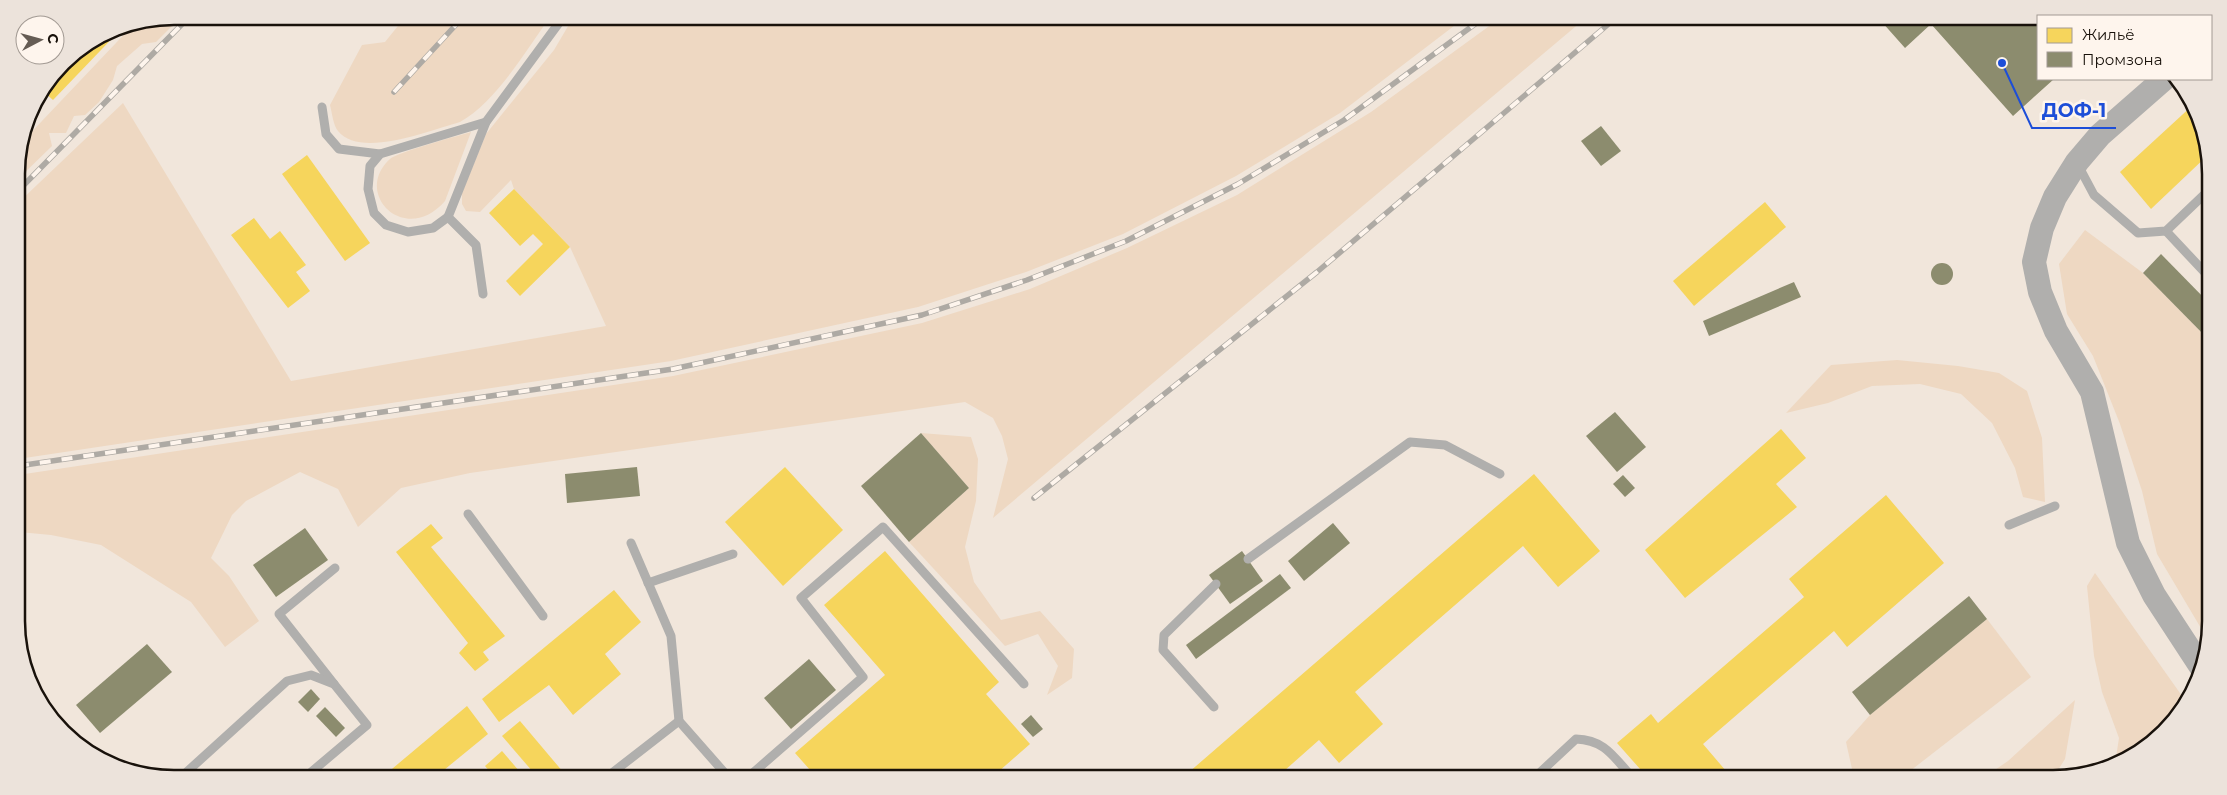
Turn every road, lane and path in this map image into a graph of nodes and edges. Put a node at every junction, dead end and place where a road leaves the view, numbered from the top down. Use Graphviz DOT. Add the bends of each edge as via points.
graph roads {
  1 [pos="557,25"];
  2 [pos="2163,80"];
  3 [pos="322,107"];
  4 [pos="486,122"];
  5 [pos="380,154"];
  6 [pos="2076,162"];
  7 [pos="2202,198"];
  8 [pos="448,217"];
  9 [pos="2166,232"];
  10 [pos="2202,270"];
  11 [pos="483,294"];
  12 [pos="1500,474"];
  13 [pos="2055,506"];
  14 [pos="468,514"];
  15 [pos="2009,525"];
  16 [pos="631,543"];
  17 [pos="733,554"];
  18 [pos="1248,560"];
  19 [pos="335,568"];
  20 [pos="648,583"];
  21 [pos="1216,584"];
  22 [pos="542,616"];
  23 [pos="2196,660"];
  24 [pos="334,684"];
  25 [pos="1024,684"];
  26 [pos="1214,707"];
  27 [pos="679,721"];
  28 [pos="189,770"];
  29 [pos="314,770"];
  30 [pos="616,770"];
  31 [pos="722,770"];
  32 [pos="756,770"];
  33 [pos="1542,770"];
  34 [pos="1626,770"];
  1 -- 4 [label="lane"];
  2 -- 6 [label="street" via="2100,135"];
  3 -- 5 [label="lane" via="326,134 339,149"];
  4 -- 5 [label="lane"];
  4 -- 8 [label="lane"];
  5 -- 8 [label="lane" via="370,166 368,189 374,213 386,225 408,232 433,228"];
  6 -- 9 [label="lane" via="2094,195 2138,233"];
  6 -- 23 [label="street" via="2055,197 2042,228 2034,262 2040,292 2056,332 2092,392 2128,544 2154,595"];
  7 -- 9 [label="lane"];
  8 -- 11 [label="lane" via="476,245"];
  9 -- 10 [label="lane"];
  12 -- 18 [label="lane" via="1445,444 1410,442"];
  13 -- 15 [label="lane"];
  14 -- 22 [label="lane"];
  16 -- 20 [label="lane"];
  17 -- 20 [label="lane"];
  19 -- 24 [label="lane" via="279,614"];
  20 -- 27 [label="lane" via="671,636"];
  21 -- 26 [label="lane" via="1164,635 1163,650"];
  24 -- 28 [label="lane" via="310,675 286,681"];
  24 -- 29 [label="lane" via="367,725"];
  25 -- 32 [label="lane" via="883,527 801,598 863,677"];
  27 -- 30 [label="lane"];
  27 -- 31 [label="lane"];
  33 -- 34 [label="lane" via="1576,739 1591,740 1604,746"];
}
